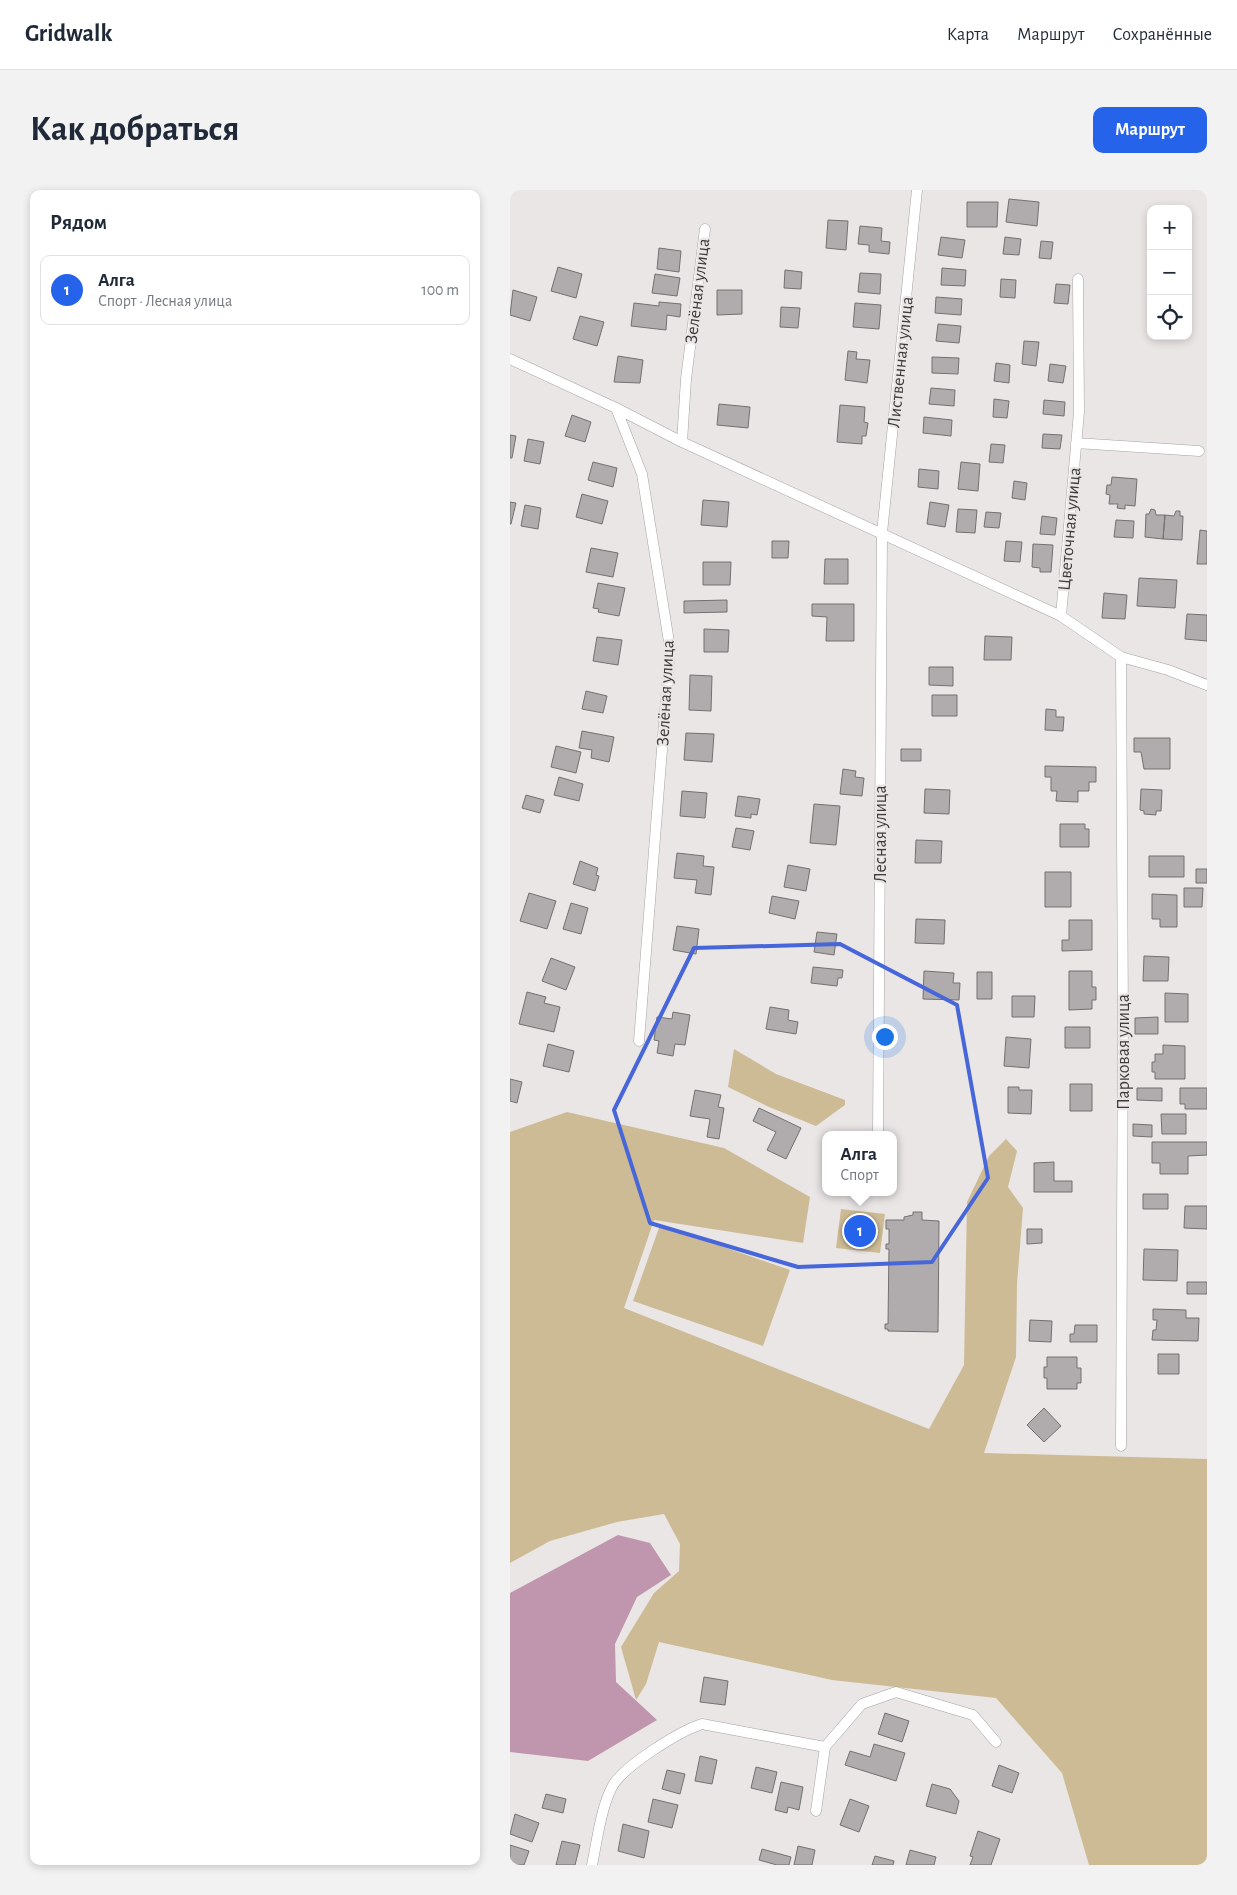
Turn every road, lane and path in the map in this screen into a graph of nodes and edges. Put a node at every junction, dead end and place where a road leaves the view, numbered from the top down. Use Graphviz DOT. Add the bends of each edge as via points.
graph roads {
  1 [pos="917,190"];
  2 [pos="705,229"];
  3 [pos="1078,279"];
  4 [pos="510,359"];
  5 [pos="616,408"];
  6 [pos="682,442"];
  7 [pos="1076,443"];
  8 [pos="1198,451"];
  9 [pos="882,533"];
  10 [pos="1061,616"];
  11 [pos="1121,657"];
  12 [pos="1207,685"];
  13 [pos="639,1041"];
  14 [pos="878,1131"];
  15 [pos="1121,1446"];
  16 [pos="996,1742"];
  17 [pos="825,1747"];
  18 [pos="816,1811"];
  19 [pos="592,1865"];
  1 -- 9 [label="street, Лиственная улица"];
  2 -- 6 [label="street, Зелёная улица" via="686,378"];
  3 -- 7 [label="street, Цветочная улица" via="1080,330"];
  4 -- 5 [label="street"];
  5 -- 6 [label="street"];
  5 -- 13 [label="street, Зелёная улица" via="642,474 670,648"];
  6 -- 9 [label="street"];
  7 -- 8 [label="street, Цветочная улица"];
  7 -- 10 [label="street, Цветочная улица"];
  9 -- 10 [label="street"];
  9 -- 14 [label="street, Лесная улица"];
  10 -- 11 [label="street"];
  11 -- 12 [label="street"];
  11 -- 15 [label="street, Парковая улица" via="1124,1026"];
  16 -- 17 [label="street" via="973,1715 896,1692 862,1704"];
  17 -- 18 [label="street"];
  17 -- 19 [label="street" via="702,1724 685,1729 632,1766 613,1786"];
}
